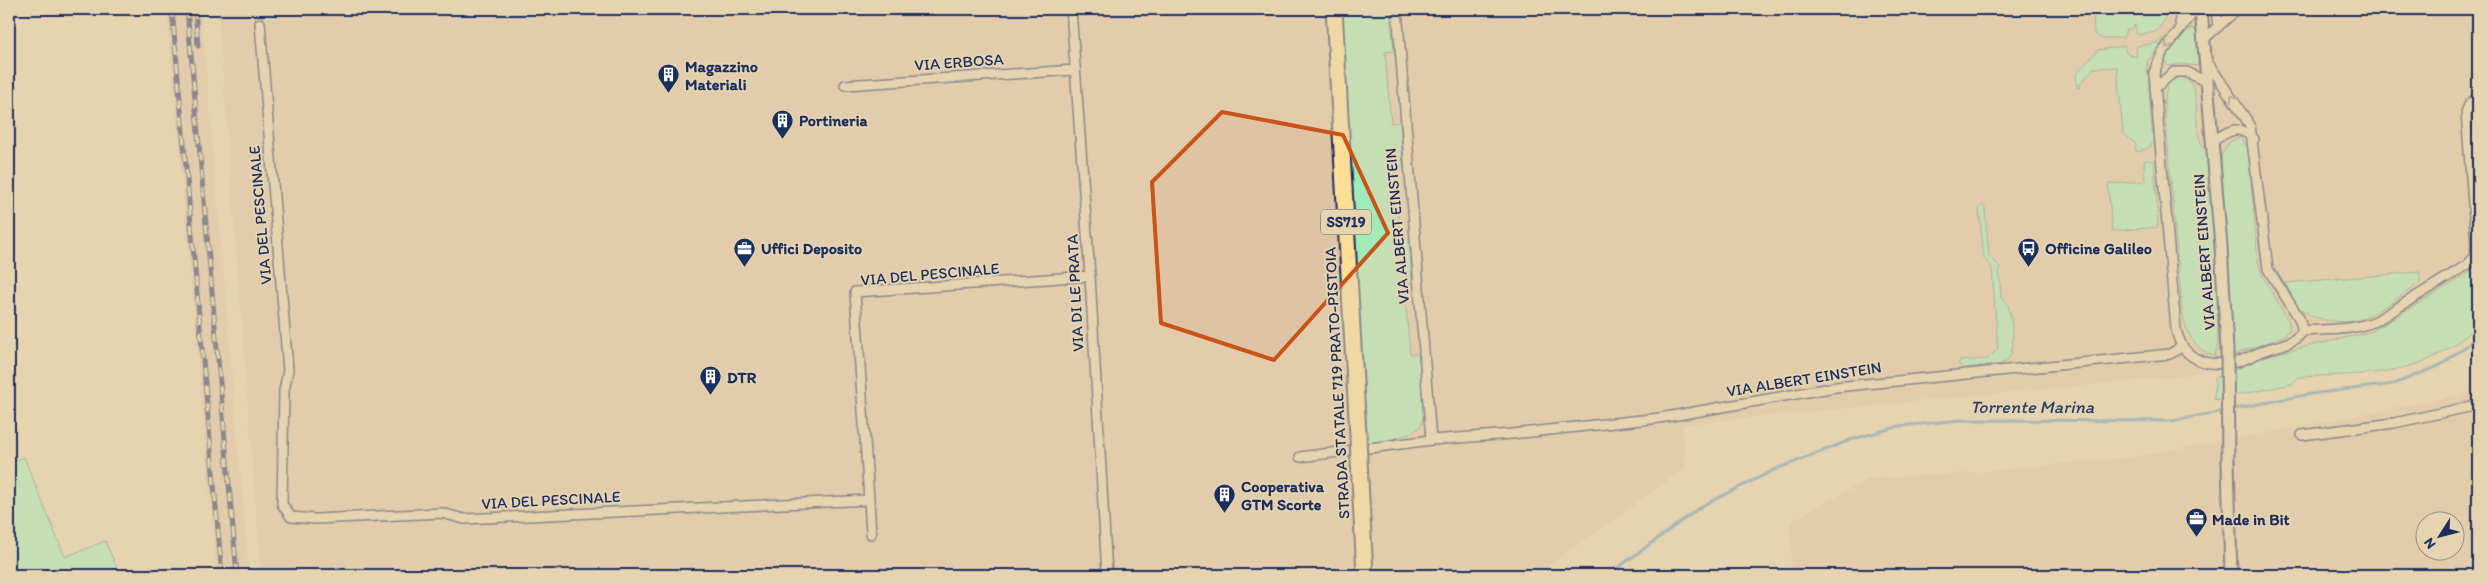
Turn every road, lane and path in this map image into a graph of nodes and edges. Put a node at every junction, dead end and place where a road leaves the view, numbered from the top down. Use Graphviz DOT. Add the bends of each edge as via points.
graph roads {
  1 [pos="1071,9"];
  2 [pos="1334,9"];
  3 [pos="1397,9"];
  4 [pos="2179,9"];
  5 [pos="2196,9"];
  6 [pos="2202,9"];
  7 [pos="2216,9"];
  8 [pos="2231,9"];
  9 [pos="260,23"];
  10 [pos="2218,26"];
  11 [pos="2181,29"];
  12 [pos="2204,39"];
  13 [pos="2206,60"];
  14 [pos="1075,70"];
  15 [pos="2208,83"];
  16 [pos="846,85"];
  17 [pos="2155,88"];
  18 [pos="2478,97"];
  19 [pos="2254,139"];
  20 [pos="2213,141"];
  21 [pos="1090,276"];
  22 [pos="2303,332"];
  23 [pos="2181,347"];
  24 [pos="2478,405"];
  25 [pos="2302,436"];
  26 [pos="1431,440"];
  27 [pos="1300,457"];
  28 [pos="869,500"];
  29 [pos="871,534"];
  30 [pos="1107,575"];
  31 [pos="1365,575"];
  32 [pos="2231,575"];
  1 -- 14 [label="street, VIA DI LE PRATA"];
  2 -- 31 [label="highway, STRADA STATALE 719 PRATO-PISTOIA / SS719, bridge"];
  3 -- 26 [label="street, VIA ALBERT EINSTEIN"];
  4 -- 11 [label="street"];
  5 -- 11 [label="street, VIA ALBERT EINSTEIN"];
  6 -- 12 [label="street, VIA ALBERT EINSTEIN"];
  7 -- 10 [label="street"];
  8 -- 10 [label="street" via="2232,14"];
  9 -- 28 [label="street, VIA DEL PESCINALE" via="288,370 284,390 282,504 291,517 315,519 442,513 464,519"];
  10 -- 12 [label="street"];
  11 -- 17 [label="street, VIA ALBERT EINSTEIN, one-way" via="2158,59 2154,73"];
  12 -- 13 [label="street, VIA ALBERT EINSTEIN"];
  13 -- 15 [label="street, VIA ALBERT EINSTEIN"];
  19 -- 13 [label="street, VIA ALBERT EINSTEIN, one-way" via="2248,120"];
  14 -- 16 [label="street, VIA ERBOSA"];
  14 -- 21 [label="street, VIA DI LE PRATA"];
  15 -- 17 [label="street" via="2187,72 2174,72"];
  15 -- 20 [label="street, VIA ALBERT EINSTEIN"];
  17 -- 23 [label="street, VIA ALBERT EINSTEIN" via="2176,329"];
  18 -- 22 [label="street" via="2470,102 2466,112 2475,257 2360,328"];
  19 -- 20 [label="street" via="2237,128"];
  19 -- 22 [label="street, VIA ALBERT EINSTEIN" via="2268,269 2299,318"];
  20 -- 32 [label="street, VIA ALBERT EINSTEIN, bridge" via="2227,349"];
  21 -- 28 [label="street, VIA DEL PESCINALE" via="855,292"];
  21 -- 30 [label="street, VIA DI LE PRATA"];
  22 -- 23 [label="street" via="2288,343 2236,362 2201,361"];
  23 -- 26 [label="street, VIA ALBERT EINSTEIN" via="2170,354 1836,387 1660,418"];
  24 -- 25 [label="street" via="2394,423"];
  26 -- 27 [label="street, VIA ALBERT EINSTEIN"];
  28 -- 29 [label="street"];
}
